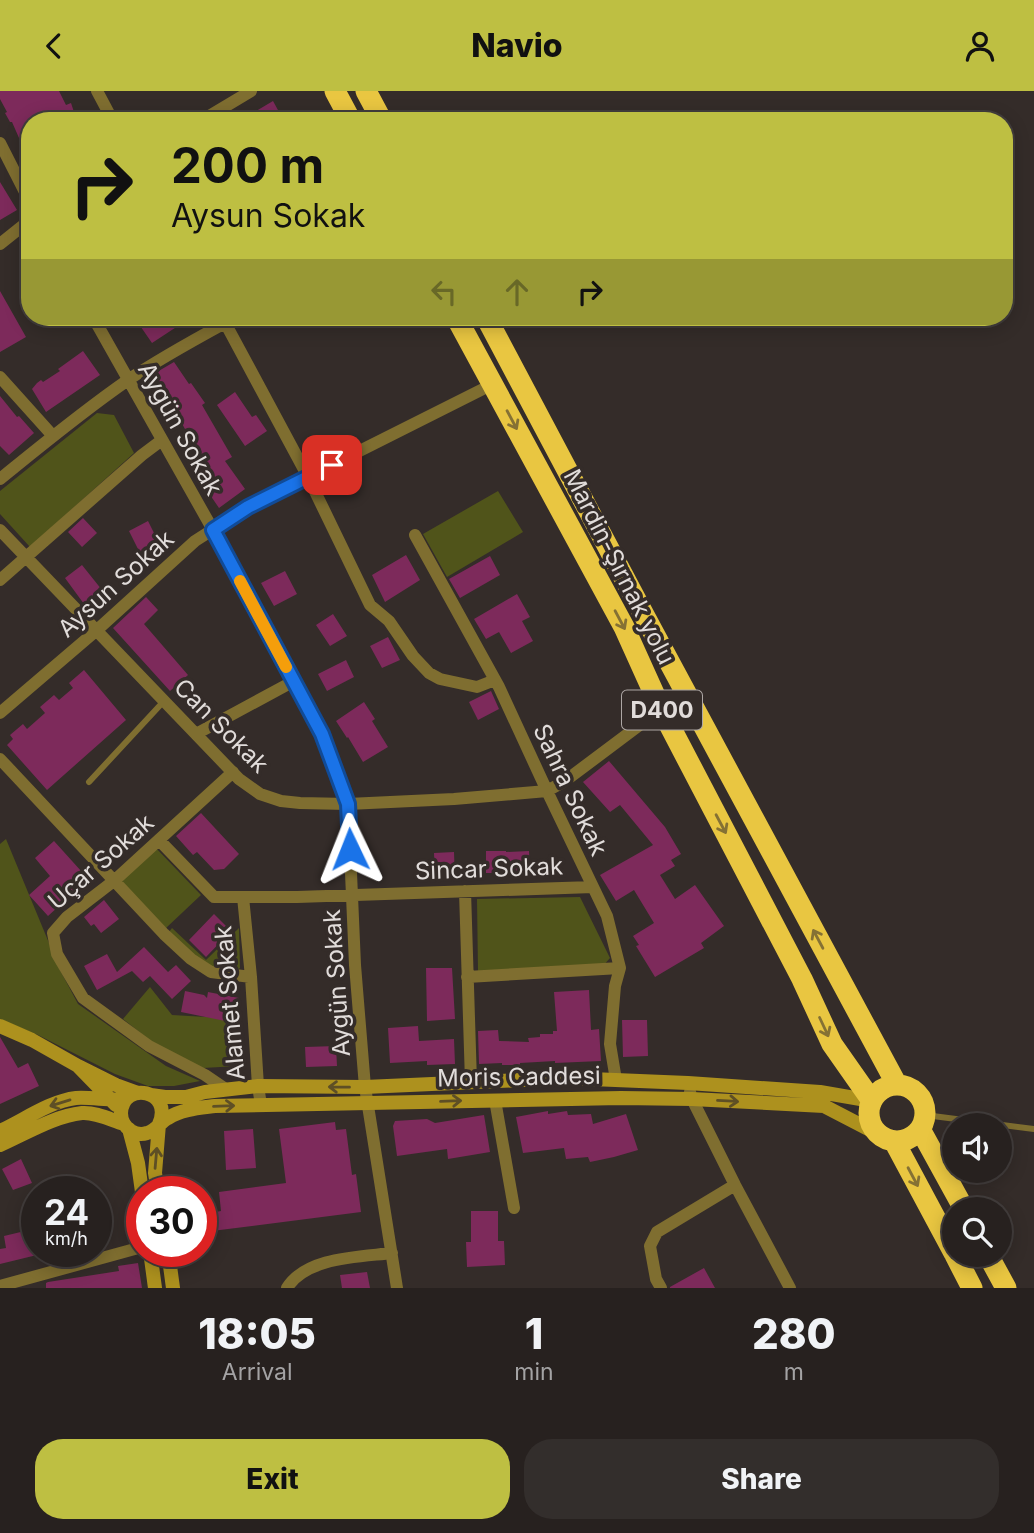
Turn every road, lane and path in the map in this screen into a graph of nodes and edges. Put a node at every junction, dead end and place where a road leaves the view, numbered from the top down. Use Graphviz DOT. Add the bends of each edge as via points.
graph roads {
  1 [pos="97,91"];
  2 [pos="251,91"];
  3 [pos="335,91"];
  4 [pos="366,91"];
  5 [pos="108,112"];
  6 [pos="216,112"];
  7 [pos="346,112"];
  8 [pos="377,112"];
  9 [pos="0,143"];
  10 [pos="21,184"];
  11 [pos="21,227"];
  12 [pos="0,244"];
  13 [pos="98,326"];
  14 [pos="214,326"];
  15 [pos="226,326"];
  16 [pos="461,326"];
  17 [pos="491,326"];
  18 [pos="0,377"];
  19 [pos="128,380"];
  20 [pos="493,384"];
  21 [pos="53,436"];
  22 [pos="162,440"];
  23 [pos="308,477"];
  24 [pos="0,479"];
  25 [pos="0,530"];
  26 [pos="213,530"];
  27 [pos="415,535"];
  28 [pos="27,558"];
  29 [pos="0,580"];
  30 [pos="97,630"];
  31 [pos="495,680"];
  32 [pos="294,681"];
  33 [pos="164,701"];
  34 [pos="662,709"];
  35 [pos="0,713"];
  36 [pos="196,734"];
  37 [pos="0,759"];
  38 [pos="233,772"];
  39 [pos="89,782"];
  40 [pos="547,791"];
  41 [pos="348,804"];
  42 [pos="159,840"];
  43 [pos="115,880"];
  44 [pos="593,887"];
  45 [pos="465,891"];
  46 [pos="352,894"];
  47 [pos="243,897"];
  48 [pos="620,968"];
  49 [pos="251,977"];
  50 [pos="467,977"];
  51 [pos="0,1026"];
  52 [pos="78,1066"];
  53 [pos="616,1080"];
  54 [pos="471,1082"];
  55 [pos="688,1083"];
  56 [pos="897,1085"];
  57 [pos="258,1086"];
  58 [pos="365,1087"];
  59 [pos="227,1090"];
  60 [pos="692,1099"];
  61 [pos="495,1100"];
  62 [pos="872,1101"];
  63 [pos="368,1104"];
  64 [pos="261,1105"];
  65 [pos="129,1107"];
  66 [pos="923,1122"];
  67 [pos="159,1124"];
  68 [pos="1034,1129"];
  69 [pos="0,1131"];
  70 [pos="886,1138"];
  71 [pos="0,1145"];
  72 [pos="140,1176"];
  73 [pos="155,1176"];
  74 [pos="735,1185"];
  75 [pos="958,1197"];
  76 [pos="514,1207"];
  77 [pos="942,1234"];
  78 [pos="126,1251"];
  79 [pos="392,1252"];
  80 [pos="152,1267"];
  81 [pos="170,1267"];
  82 [pos="961,1267"];
  83 [pos="995,1267"];
  84 [pos="0,1286"];
  85 [pos="155,1288"];
  86 [pos="173,1288"];
  87 [pos="287,1288"];
  88 [pos="397,1288"];
  89 [pos="661,1288"];
  90 [pos="790,1288"];
  91 [pos="972,1288"];
  92 [pos="1006,1288"];
  1 -- 5 [label="street"];
  2 -- 6 [label="street"];
  3 -- 7 [label="highway"];
  4 -- 8 [label="highway"];
  9 -- 10 [label="street"];
  11 -- 12 [label="street"];
  13 -- 19 [label="street, Aygün Sokak"];
  14 -- 19 [label="street"];
  15 -- 23 [label="street"];
  16 -- 20 [label="highway, Mardin-Şırnak yolu / D400"];
  56 -- 17 [label="highway, Mardin-Şırnak yolu, one-way"];
  18 -- 21 [label="street"];
  19 -- 21 [label="street"];
  19 -- 22 [label="street, Aygün Sokak"];
  20 -- 23 [label="street, Aysun Sokak"];
  20 -- 34 [label="highway, Mardin-Şırnak yolu / D400, one-way" via="624,627"];
  21 -- 24 [label="street"];
  22 -- 26 [label="street, Aygün Sokak"];
  22 -- 28 [label="street"];
  23 -- 26 [label="street, Aysun Sokak"];
  23 -- 31 [label="street" via="370,605 389,621 413,656 440,679 477,687"];
  25 -- 28 [label="street, Can Sokak"];
  26 -- 30 [label="street, Aysun Sokak"];
  26 -- 32 [label="street, Aygün Sokak"];
  27 -- 31 [label="street, Sahra Sokak"];
  28 -- 29 [label="street"];
  28 -- 30 [label="street, Can Sokak"];
  30 -- 33 [label="street, Can Sokak"];
  30 -- 35 [label="street, Aysun Sokak"];
  31 -- 40 [label="street, Sahra Sokak"];
  32 -- 36 [label="street"];
  32 -- 41 [label="street, Aygün Sokak" via="322,734"];
  33 -- 36 [label="street, Can Sokak"];
  33 -- 39 [label="lane"];
  34 -- 40 [label="street, Can Sokak"];
  34 -- 62 [label="highway, Mardin-Şırnak yolu / D400, one-way" via="832,1044"];
  36 -- 38 [label="street, Can Sokak"];
  37 -- 43 [label="street"];
  38 -- 41 [label="street, Can Sokak" via="260,794 281,801"];
  38 -- 42 [label="street, Uçar Sokak"];
  40 -- 41 [label="street, Can Sokak"];
  40 -- 44 [label="street, Sahra Sokak"];
  41 -- 46 [label="street, Aygün Sokak"];
  42 -- 43 [label="street, Uçar Sokak"];
  42 -- 47 [label="street, Sincar Sokak" via="214,897"];
  43 -- 49 [label="street" via="191,959 211,972"];
  43 -- 59 [label="street, Uçar Sokak" via="53,933 57,954 83,998 149,1046"];
  44 -- 45 [label="street, Sincar Sokak"];
  44 -- 48 [label="street, Sahra Sokak" via="607,916"];
  45 -- 46 [label="street, Sincar Sokak"];
  45 -- 50 [label="street"];
  46 -- 47 [label="street, Sincar Sokak"];
  46 -- 58 [label="street, Aygün Sokak"];
  47 -- 49 [label="street, Alamet Sokak"];
  48 -- 50 [label="street"];
  48 -- 53 [label="street, Sahra Sokak" via="610,1044"];
  49 -- 57 [label="street, Alamet Sokak"];
  50 -- 54 [label="street"];
  51 -- 52 [label="street"];
  52 -- 65 [label="street"];
  52 -- 65 [label="street" via="116,1085"];
  53 -- 54 [label="street, Moris Caddesi"];
  53 -- 55 [label="street, Moris Caddesi"];
  54 -- 58 [label="street, Moris Caddesi"];
  55 -- 60 [label="street"];
  55 -- 62 [label="street, Moris Caddesi" via="820,1092"];
  56 -- 62 [label="highway" via="885,1088"];
  56 -- 66 [label="highway" via="918,1094"];
  58 -- 57 [label="street, Moris Caddesi, one-way"];
  57 -- 59 [label="street, Moris Caddesi"];
  57 -- 64 [label="street, Alamet Sokak"];
  58 -- 63 [label="street, Aygün Sokak"];
  59 -- 65 [label="street, Moris Caddesi" via="165,1097"];
  60 -- 61 [label="street, Moris Caddesi"];
  60 -- 70 [label="street, Moris Caddesi, one-way" via="824,1107"];
  60 -- 74 [label="street"];
  63 -- 61 [label="street, Moris Caddesi, one-way"];
  61 -- 76 [label="street"];
  62 -- 70 [label="highway" via="872,1127"];
  63 -- 64 [label="street, Moris Caddesi"];
  63 -- 79 [label="street, Aygün Sokak"];
  67 -- 64 [label="street, Moris Caddesi, one-way" via="186,1111"];
  65 -- 67 [label="street, Moris Caddesi" via="142,1134"];
  65 -- 67 [label="street" via="160,1104"];
  65 -- 69 [label="street, one-way" via="76,1098 53,1104"];
  65 -- 71 [label="street" via="102,1116 84,1113 59,1118"];
  65 -- 72 [label="street"];
  66 -- 68 [label="lane"];
  66 -- 70 [label="highway" via="909,1139"];
  66 -- 75 [label="highway"];
  73 -- 67 [label="street, one-way"];
  70 -- 77 [label="highway, one-way"];
  74 -- 89 [label="street" via="657,1232 650,1246"];
  74 -- 90 [label="street"];
  78 -- 84 [label="street"];
  79 -- 87 [label="street" via="324,1262 303,1272"];
  79 -- 88 [label="street, Aygün Sokak"];
  80 -- 85 [label="street"];
  81 -- 86 [label="street"];
  82 -- 91 [label="highway"];
  83 -- 92 [label="highway"];
}
